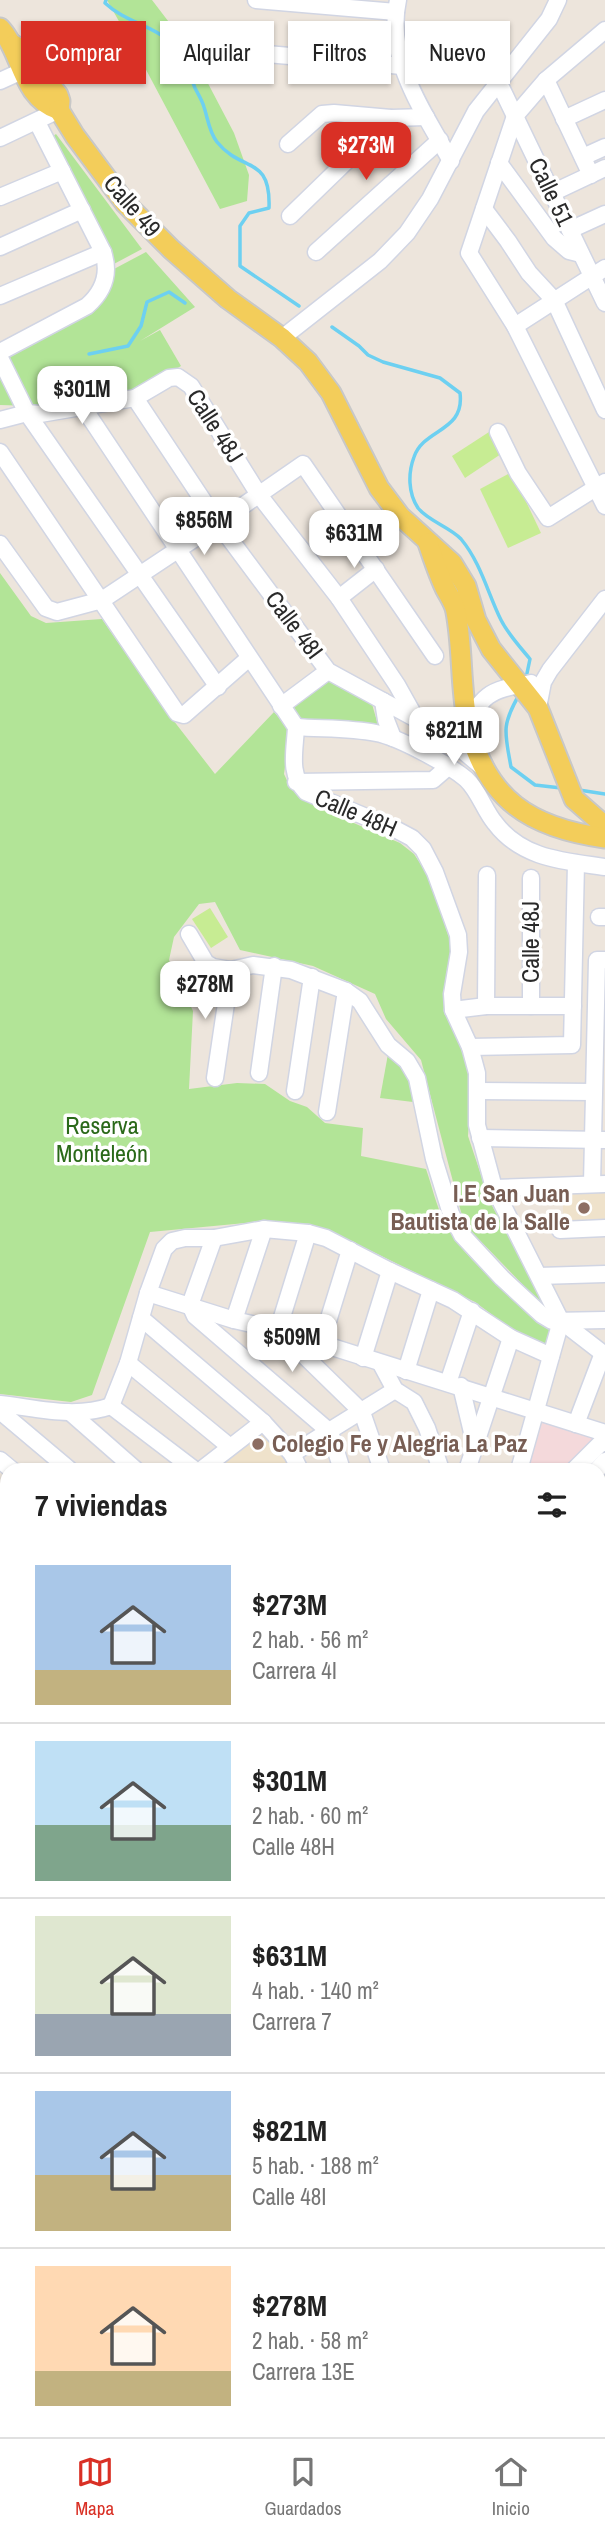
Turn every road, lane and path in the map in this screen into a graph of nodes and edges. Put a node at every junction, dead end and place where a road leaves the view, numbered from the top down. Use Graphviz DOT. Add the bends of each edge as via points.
graph roads {
  1 [pos="256,0"];
  2 [pos="558,0"];
  3 [pos="357,5"];
  4 [pos="397,6"];
  5 [pos="605,30"];
  6 [pos="4,33"];
  7 [pos="274,55"];
  8 [pos="402,66"];
  9 [pos="510,68"];
  10 [pos="21,69"];
  11 [pos="21,71"];
  12 [pos="546,80"];
  13 [pos="0,81"];
  14 [pos="30,84"];
  15 [pos="496,84"];
  16 [pos="499,84"];
  17 [pos="605,100"];
  18 [pos="59,110"];
  19 [pos="515,116"];
  20 [pos="426,117"];
  21 [pos="391,118"];
  22 [pos="564,119"];
  23 [pos="37,121"];
  24 [pos="0,138"];
  25 [pos="440,141"];
  26 [pos="288,144"];
  27 [pos="605,146"];
  28 [pos="583,157"];
  29 [pos="451,161"];
  30 [pos="499,163"];
  31 [pos="62,171"];
  32 [pos="598,171"];
  33 [pos="552,194"];
  34 [pos="0,197"];
  35 [pos="82,209"];
  36 [pos="484,209"];
  37 [pos="605,214"];
  38 [pos="290,216"];
  39 [pos="570,230"];
  40 [pos="0,247"];
  41 [pos="103,252"];
  42 [pos="316,252"];
  43 [pos="581,254"];
  44 [pos="598,272"];
  45 [pos="0,296"];
  46 [pos="554,300"];
  47 [pos="605,303"];
  48 [pos="515,326"];
  49 [pos="282,338"];
  50 [pos="0,352"];
  51 [pos="0,358"];
  52 [pos="135,398"];
  53 [pos="83,407"];
  54 [pos="605,410"];
  55 [pos="27,413"];
  56 [pos="0,420"];
  57 [pos="498,432"];
  58 [pos="0,452"];
  59 [pos="600,485"];
  60 [pos="259,495"];
  61 [pos="605,506"];
  62 [pos="218,523"];
  63 [pos="428,542"];
  64 [pos="0,544"];
  65 [pos="177,550"];
  66 [pos="376,569"];
  67 [pos="140,575"];
  68 [pos="339,598"];
  69 [pos="605,599"];
  70 [pos="102,600"];
  71 [pos="435,656"];
  72 [pos="249,658"];
  73 [pos="550,670"];
  74 [pos="328,671"];
  75 [pos="218,687"];
  76 [pos="525,690"];
  77 [pos="383,701"];
  78 [pos="281,706"];
  79 [pos="416,719"];
  80 [pos="468,724"];
  81 [pos="296,727"];
  82 [pos="432,729"];
  83 [pos="393,738"];
  84 [pos="446,738"];
  85 [pos="420,752"];
  86 [pos="448,767"];
  87 [pos="484,769"];
  88 [pos="296,782"];
  89 [pos="580,805"];
  90 [pos="605,826"];
  91 [pos="572,834"];
  92 [pos="605,838"];
  93 [pos="576,863"];
  94 [pos="605,867"];
  95 [pos="487,875"];
  96 [pos="531,878"];
  97 [pos="189,934"];
  98 [pos="601,960"];
  99 [pos="274,966"];
  100 [pos="231,970"];
  101 [pos="312,978"];
  102 [pos="346,991"];
  103 [pos="601,1003"];
  104 [pos="486,1006"];
  105 [pos="531,1006"];
  106 [pos="573,1006"];
  107 [pos="453,1010"];
  108 [pos="470,1047"];
  109 [pos="600,1047"];
  110 [pos="259,1073"];
  111 [pos="215,1078"];
  112 [pos="295,1091"];
  113 [pos="478,1091"];
  114 [pos="593,1092"];
  115 [pos="327,1112"];
  116 [pos="481,1138"];
  117 [pos="599,1140"];
  118 [pos="599,1184"];
  119 [pos="494,1188"];
  120 [pos="605,1228"];
  121 [pos="264,1229"];
  122 [pos="560,1230"];
  123 [pos="308,1233"];
  124 [pos="214,1238"];
  125 [pos="350,1250"];
  126 [pos="390,1271"];
  127 [pos="605,1274"];
  128 [pos="539,1276"];
  129 [pos="431,1290"];
  130 [pos="148,1293"];
  131 [pos="190,1305"];
  132 [pos="471,1311"];
  133 [pos="141,1318"];
  134 [pos="234,1320"];
  135 [pos="605,1320"];
  136 [pos="561,1321"];
  137 [pos="278,1330"];
  138 [pos="511,1338"];
  139 [pos="321,1344"];
  140 [pos="604,1354"];
  141 [pos="551,1356"];
  142 [pos="363,1358"];
  143 [pos="128,1363"];
  144 [pos="381,1364"];
  145 [pos="406,1371"];
  146 [pos="455,1385"];
  147 [pos="395,1390"];
  148 [pos="490,1398"];
  149 [pos="0,1404"];
  150 [pos="111,1406"];
  151 [pos="0,1411"];
  152 [pos="362,1412"];
  153 [pos="535,1412"];
  154 [pos="71,1413"];
  155 [pos="263,1422"];
  156 [pos="576,1424"];
  157 [pos="330,1432"];
  158 [pos="605,1436"];
  159 [pos="475,1445"];
  160 [pos="229,1446"];
  161 [pos="292,1454"];
  162 [pos="62,1463"];
  163 [pos="128,1463"];
  164 [pos="186,1463"];
  165 [pos="209,1463"];
  166 [pos="296,1463"];
  167 [pos="340,1463"];
  168 [pos="380,1463"];
  169 [pos="438,1463"];
  170 [pos="469,1463"];
  171 [pos="521,1463"];
  172 [pos="580,1463"];
  1 -- 3 [label="street"];
  2 -- 9 [label="street" via="549,19"];
  3 -- 4 [label="street"];
  4 -- 8 [label="street"];
  5 -- 12 [label="street"];
  6 -- 10 [label="main road"];
  6 -- 18 [label="main road" via="58,95"];
  7 -- 8 [label="street"];
  8 -- 20 [label="street"];
  11 -- 13 [label="street"];
  12 -- 19 [label="street"];
  12 -- 22 [label="street"];
  14 -- 18 [label="main road"];
  15 -- 29 [label="street" via="476,111"];
  16 -- 19 [label="street, Calle 51"];
  17 -- 22 [label="street"];
  18 -- 23 [label="street"];
  18 -- 49 [label="main road, Calle 49" via="125,203 216,290"];
  19 -- 30 [label="street"];
  19 -- 33 [label="street, Calle 51"];
  20 -- 21 [label="street"];
  20 -- 25 [label="street"];
  21 -- 26 [label="street" via="321,114"];
  21 -- 38 [label="street"];
  22 -- 28 [label="street"];
  23 -- 24 [label="street"];
  23 -- 31 [label="street"];
  25 -- 29 [label="street"];
  25 -- 42 [label="street"];
  27 -- 28 [label="street"];
  28 -- 32 [label="street"];
  29 -- 49 [label="street" via="407,233 380,261"];
  30 -- 36 [label="street"];
  30 -- 43 [label="street" via="554,238 564,248"];
  31 -- 34 [label="street"];
  31 -- 35 [label="street"];
  32 -- 33 [label="street"];
  33 -- 39 [label="street, Calle 51"];
  35 -- 40 [label="street"];
  35 -- 41 [label="street"];
  36 -- 46 [label="street"];
  36 -- 48 [label="street" via="469,253"];
  37 -- 39 [label="street"];
  39 -- 43 [label="street, Calle 51"];
  41 -- 45 [label="street"];
  41 -- 50 [label="street" via="108,266 98,296"];
  43 -- 44 [label="street, Calle 51"];
  44 -- 46 [label="street"];
  44 -- 47 [label="street, Calle 51"];
  46 -- 48 [label="street"];
  46 -- 54 [label="street"];
  48 -- 59 [label="street"];
  49 -- 63 [label="main road, Calle 49" via="331,393 379,488"];
  51 -- 55 [label="street"];
  52 -- 53 [label="street"];
  52 -- 60 [label="street, Calle 48J" via="169,377 191,386"];
  52 -- 62 [label="street, Calle 48I"];
  53 -- 55 [label="street"];
  53 -- 65 [label="street"];
  55 -- 56 [label="street"];
  55 -- 67 [label="street"];
  57 -- 59 [label="street" via="548,518"];
  58 -- 70 [label="street"];
  59 -- 61 [label="street"];
  60 -- 62 [label="street"];
  60 -- 66 [label="street" via="303,464"];
  60 -- 68 [label="street, Calle 48J"];
  62 -- 65 [label="street"];
  62 -- 74 [label="street, Calle 48I"];
  63 -- 76 [label="main road, Calle 49" via="452,563 491,649"];
  63 -- 80 [label="main road" via="456,609"];
  64 -- 70 [label="street" via="52,612"];
  65 -- 67 [label="street"];
  65 -- 72 [label="street"];
  66 -- 68 [label="street"];
  66 -- 71 [label="street"];
  67 -- 70 [label="street"];
  67 -- 75 [label="street"];
  68 -- 79 [label="street, Calle 48J"];
  69 -- 73 [label="street"];
  70 -- 75 [label="street" via="177,713 184,715"];
  72 -- 75 [label="street"];
  72 -- 78 [label="street"];
  73 -- 76 [label="street"];
  73 -- 76 [label="street" via="543,682"];
  74 -- 77 [label="street, Calle 48I"];
  74 -- 78 [label="street"];
  76 -- 80 [label="street" via="495,692 480,703"];
  76 -- 89 [label="main road, Calle 49"];
  77 -- 79 [label="street, Calle 48I"];
  77 -- 83 [label="street"];
  78 -- 81 [label="street"];
  79 -- 82 [label="street, Calle 48I"];
  80 -- 84 [label="street"];
  80 -- 87 [label="main road"];
  81 -- 83 [label="street"];
  81 -- 88 [label="street, Calle 48H"];
  82 -- 84 [label="street, Calle 48I"];
  82 -- 85 [label="street"];
  83 -- 85 [label="street"];
  84 -- 87 [label="street, Calle 48I"];
  85 -- 86 [label="street"];
  86 -- 88 [label="street" via="433,780"];
  86 -- 93 [label="street" via="468,781 505,836 545,858"];
  87 -- 91 [label="main road" via="521,811"];
  88 -- 107 [label="street, Calle 48H" via="306,792 395,828 423,849 458,934"];
  89 -- 90 [label="main road"];
  89 -- 91 [label="main road" via="584,825"];
  91 -- 92 [label="main road"];
  93 -- 94 [label="street"];
  93 -- 106 [label="street"];
  95 -- 104 [label="street"];
  96 -- 105 [label="street, Calle 48J"];
  97 -- 100 [label="street" via="206,963"];
  98 -- 103 [label="street"];
  99 -- 100 [label="street"];
  99 -- 101 [label="street"];
  99 -- 110 [label="street"];
  100 -- 111 [label="street"];
  101 -- 102 [label="street"];
  101 -- 112 [label="street"];
  102 -- 115 [label="street"];
  102 -- 136 [label="street" via="360,1001 387,1045 413,1069 434,1159 462,1236 542,1315"];
  103 -- 109 [label="street"];
  104 -- 105 [label="street"];
  104 -- 107 [label="street"];
  105 -- 106 [label="street"];
  106 -- 108 [label="street" via="572,1045"];
  107 -- 108 [label="street, Calle 48H"];
  108 -- 113 [label="street, Calle 48H"];
  109 -- 114 [label="street"];
  113 -- 114 [label="street"];
  113 -- 116 [label="street, Calle 48H"];
  114 -- 117 [label="street"];
  116 -- 117 [label="street"];
  116 -- 119 [label="street, Calle 48H"];
  117 -- 118 [label="street"];
  118 -- 119 [label="street"];
  119 -- 128 [label="street, Calle 48H"];
  120 -- 122 [label="street"];
  121 -- 123 [label="street"];
  121 -- 124 [label="street"];
  121 -- 134 [label="street"];
  123 -- 125 [label="street"];
  123 -- 137 [label="street"];
  124 -- 130 [label="street" via="172,1241 164,1249"];
  124 -- 131 [label="street"];
  125 -- 126 [label="street"];
  125 -- 139 [label="street"];
  126 -- 129 [label="street"];
  126 -- 142 [label="street"];
  127 -- 128 [label="street"];
  128 -- 136 [label="street, Calle 48H"];
  129 -- 132 [label="street"];
  129 -- 145 [label="street"];
  130 -- 131 [label="street"];
  130 -- 133 [label="street"];
  131 -- 134 [label="street"];
  131 -- 157 [label="street" via="195,1316"];
  132 -- 138 [label="street"];
  132 -- 146 [label="street"];
  133 -- 143 [label="street"];
  133 -- 155 [label="street"];
  134 -- 137 [label="street"];
  135 -- 136 [label="street"];
  136 -- 140 [label="street, Calle 48H"];
  136 -- 141 [label="street"];
  137 -- 139 [label="street"];
  137 -- 152 [label="street"];
  138 -- 141 [label="street"];
  138 -- 148 [label="street"];
  139 -- 142 [label="street"];
  140 -- 156 [label="street"];
  141 -- 153 [label="street"];
  142 -- 144 [label="street"];
  143 -- 150 [label="street"];
  143 -- 160 [label="street"];
  144 -- 145 [label="street"];
  144 -- 147 [label="street"];
  145 -- 146 [label="street"];
  146 -- 148 [label="street"];
  146 -- 159 [label="street"];
  147 -- 152 [label="street"];
  147 -- 169 [label="street" via="414,1402"];
  148 -- 153 [label="street"];
  148 -- 159 [label="street"];
  149 -- 154 [label="street"];
  150 -- 154 [label="street"];
  150 -- 164 [label="street"];
  151 -- 162 [label="street"];
  152 -- 157 [label="street"];
  152 -- 168 [label="street"];
  153 -- 156 [label="street"];
  153 -- 171 [label="street"];
  154 -- 163 [label="street"];
  155 -- 160 [label="street"];
  155 -- 161 [label="street"];
  156 -- 158 [label="street"];
  157 -- 161 [label="street"];
  157 -- 167 [label="street"];
  158 -- 172 [label="street"];
  159 -- 170 [label="street"];
  160 -- 165 [label="street"];
  161 -- 166 [label="street"];
}
